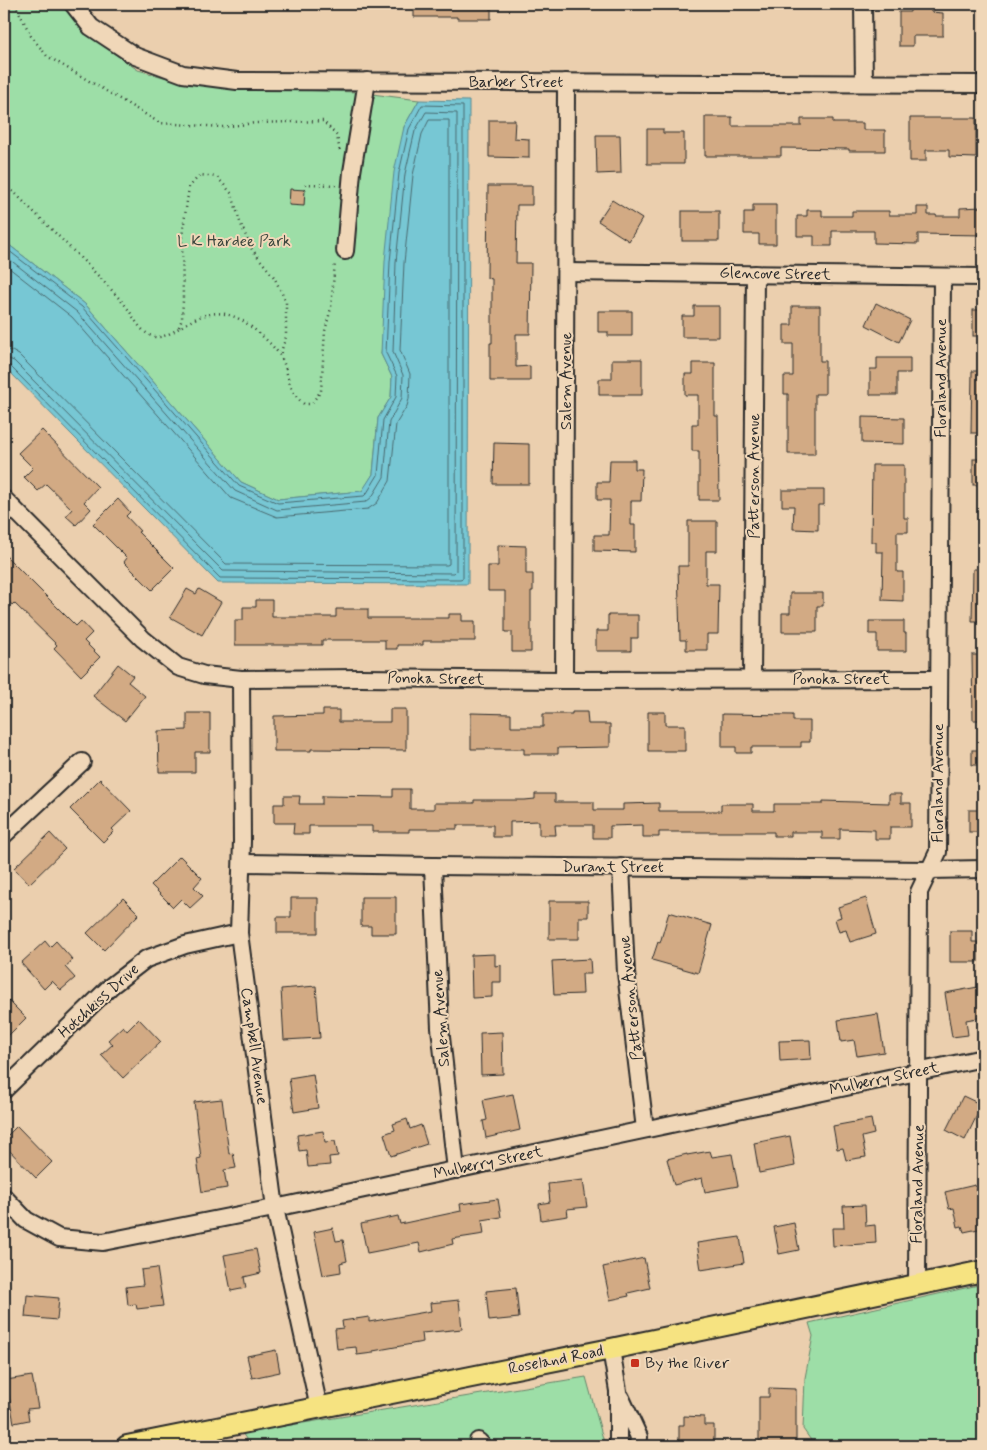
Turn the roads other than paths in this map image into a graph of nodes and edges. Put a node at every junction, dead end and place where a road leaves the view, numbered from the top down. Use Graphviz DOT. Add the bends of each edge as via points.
graph roads {
  1 [pos="74,4"];
  2 [pos="863,4"];
  3 [pos="367,81"];
  4 [pos="566,82"];
  5 [pos="864,83"];
  6 [pos="983,84"];
  7 [pos="340,254"];
  8 [pos="566,272"];
  9 [pos="755,274"];
  10 [pos="942,277"];
  11 [pos="983,277"];
  12 [pos="4,499"];
  13 [pos="241,679"];
  14 [pos="752,679"];
  15 [pos="939,679"];
  16 [pos="564,680"];
  17 [pos="82,762"];
  18 [pos="4,835"];
  19 [pos="242,863"];
  20 [pos="433,866"];
  21 [pos="621,867"];
  22 [pos="983,869"];
  23 [pos="929,870"];
  24 [pos="239,934"];
  25 [pos="983,1058"];
  26 [pos="919,1073"];
  27 [pos="4,1090"];
  28 [pos="645,1129"];
  29 [pos="456,1170"];
  30 [pos="4,1197"];
  31 [pos="275,1208"];
  32 [pos="983,1271"];
  33 [pos="917,1285"];
  34 [pos="611,1349"];
  35 [pos="319,1408"];
  36 [pos="621,1408"];
  37 [pos="210,1438"];
  38 [pos="638,1442"];
  39 [pos="620,1444"];
  40 [pos="127,1446"];
  1 -- 3 [label="street, Barber Street" via="91,27 135,56 183,74 237,81"];
  2 -- 5 [label="street"];
  3 -- 4 [label="street, Barber Street"];
  3 -- 7 [label="street"];
  4 -- 5 [label="street, Barber Street"];
  4 -- 8 [label="street, Salem Avenue"];
  5 -- 6 [label="street, Barber Street"];
  8 -- 9 [label="street, Glencove Street"];
  8 -- 16 [label="street, Salem Avenue"];
  9 -- 10 [label="street, Glencove Street"];
  9 -- 14 [label="street, Patterson Avenue"];
  10 -- 11 [label="street, Glencove Street"];
  10 -- 15 [label="street, Floraland Avenue"];
  12 -- 13 [label="street, Ponoka Street" via="143,640 178,667 204,675"];
  13 -- 16 [label="street, Ponoka Street"];
  13 -- 19 [label="street, Campbell Avenue"];
  14 -- 15 [label="street, Ponoka Street"];
  14 -- 16 [label="street, Ponoka Street"];
  15 -- 23 [label="street, Floraland Avenue" via="938,852"];
  17 -- 18 [label="street"];
  19 -- 20 [label="street, Durant Street"];
  19 -- 24 [label="street, Campbell Avenue"];
  20 -- 21 [label="street, Durant Street"];
  20 -- 29 [label="street, Salem Avenue" via="440,1028"];
  21 -- 23 [label="street, Durant Street"];
  21 -- 28 [label="street, Patterson Avenue" via="626,972"];
  22 -- 23 [label="street, Durant Street"];
  23 -- 26 [label="street, Floraland Avenue" via="919,892"];
  24 -- 27 [label="street, Hotchkiss Drive" via="185,945 146,959 111,986"];
  24 -- 31 [label="street, Campbell Avenue"];
  25 -- 26 [label="street, Mulberry Street"];
  26 -- 28 [label="street, Mulberry Street"];
  26 -- 33 [label="street, Floraland Avenue"];
  28 -- 29 [label="street, Mulberry Street"];
  29 -- 31 [label="street, Mulberry Street"];
  30 -- 31 [label="street, Mulberry Street" via="26,1220 60,1238 102,1242"];
  31 -- 35 [label="street, Campbell Avenue"];
  32 -- 33 [label="main road, Roseland Road"];
  33 -- 34 [label="main road, Roseland Road"];
  34 -- 35 [label="main road, Roseland Road"];
  34 -- 36 [label="street"];
  35 -- 37 [label="main road, Roseland Road"];
  36 -- 38 [label="street"];
  36 -- 39 [label="street"];
  37 -- 40 [label="main road, Roseland Road"];
  38 -- 39 [label="street"];
}
